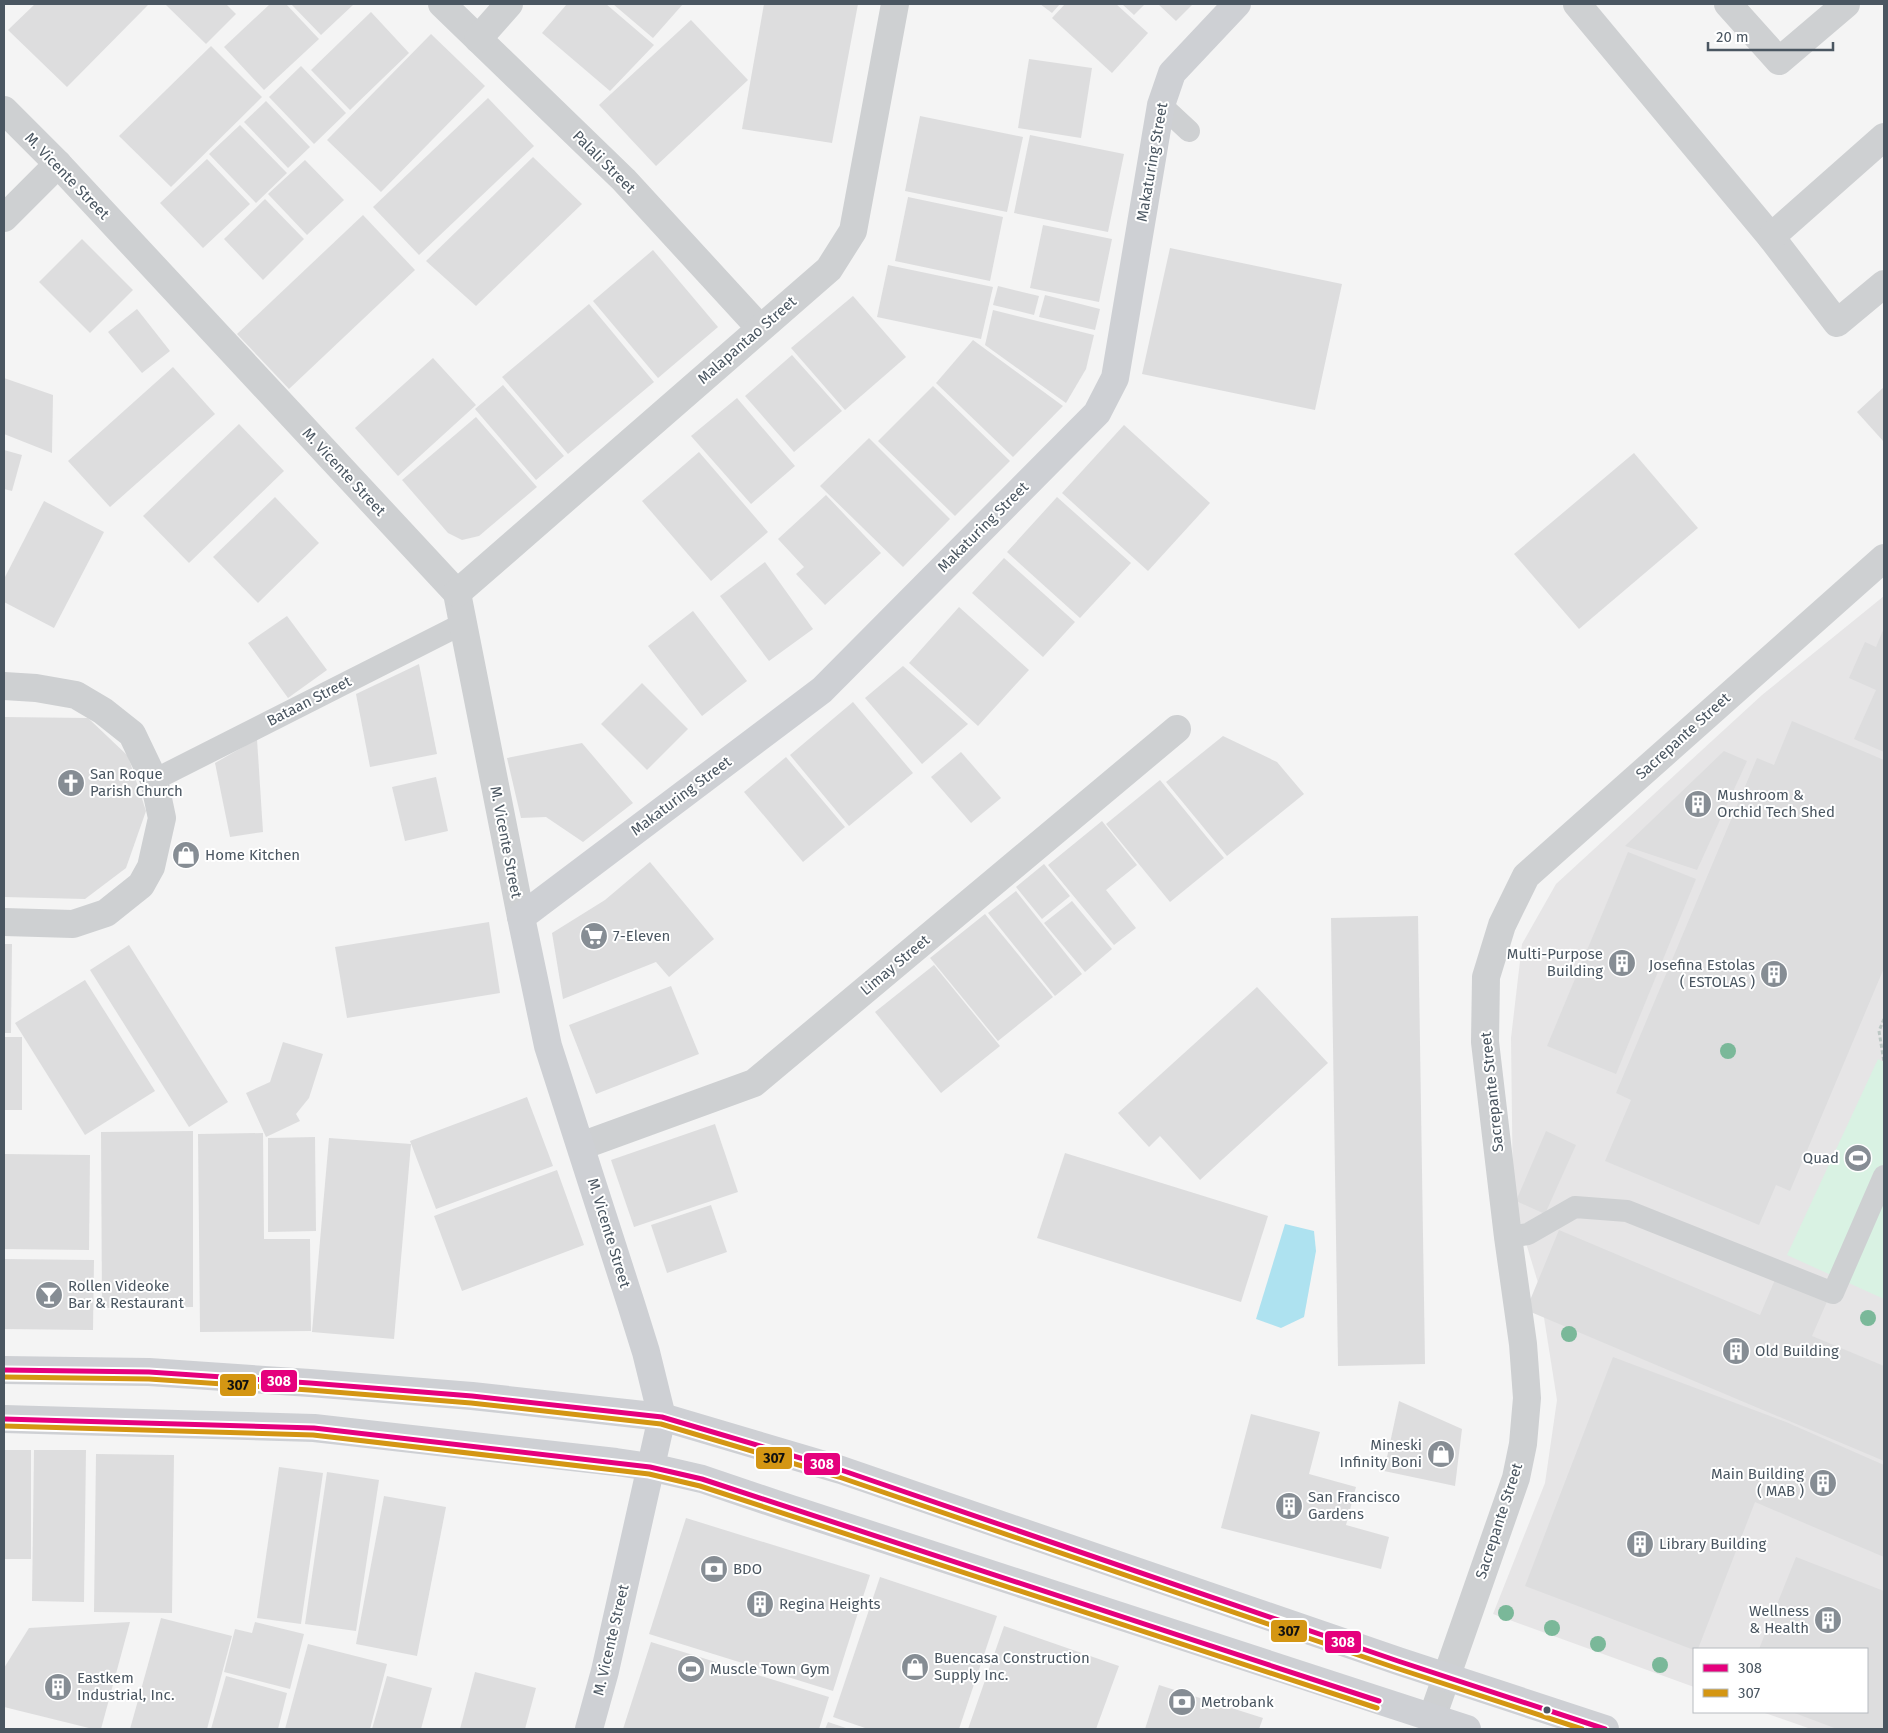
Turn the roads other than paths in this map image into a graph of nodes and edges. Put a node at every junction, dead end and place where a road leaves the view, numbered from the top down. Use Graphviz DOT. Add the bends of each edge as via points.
graph roads {
  1 [pos="442,4"];
  2 [pos="509,4"];
  3 [pos="895,4"];
  4 [pos="1237,4"];
  5 [pos="1577,4"];
  6 [pos="1728,4"];
  7 [pos="1846,4"];
  8 [pos="478,39"];
  9 [pos="1161,105"];
  10 [pos="4,110"];
  11 [pos="1189,131"];
  12 [pos="1884,137"];
  13 [pos="58,164"];
  14 [pos="4,218"];
  15 [pos="1771,237"];
  16 [pos="1884,284"];
  17 [pos="760,328"];
  18 [pos="1884,558"];
  19 [pos="457,593"];
  20 [pos="464,623"];
  21 [pos="4,686"];
  22 [pos="1177,729"];
  23 [pos="154,780"];
  24 [pos="521,917"];
  25 [pos="4,922"];
  26 [pos="582,1146"];
  27 [pos="1884,1176"];
  28 [pos="1508,1237"];
  29 [pos="4,1370"];
  30 [pos="662,1417"];
  31 [pos="4,1419"];
  32 [pos="650,1466"];
  33 [pos="1445,1676"];
  34 [pos="1432,1718"];
  35 [pos="589,1729"];
  36 [pos="1467,1729"];
  37 [pos="1605,1729"];
  1 -- 8 [label="street, Palali Street"];
  2 -- 8 [label="street"];
  3 -- 17 [label="street, Malapantao Street" via="853,231 829,268"];
  4 -- 9 [label="main road, Makaturing Street" via="1172,73"];
  5 -- 15 [label="street"];
  6 -- 7 [label="street" via="1780,61"];
  8 -- 17 [label="street, Palali Street" via="624,180"];
  9 -- 11 [label="lane"];
  9 -- 24 [label="main road, Makaturing Street" via="1115,378 1097,413 822,690"];
  10 -- 13 [label="street, M. Vicente Street"];
  12 -- 15 [label="street"];
  13 -- 14 [label="street"];
  13 -- 19 [label="street, M. Vicente Street"];
  15 -- 16 [label="street" via="1837,323"];
  17 -- 19 [label="street, Malapantao Street"];
  18 -- 28 [label="street, Sacrepante Street" via="1526,876 1502,924 1486,977 1485,1042"];
  19 -- 20 [label="street, M. Vicente Street"];
  20 -- 23 [label="lane, Bataan Street"];
  20 -- 24 [label="street, M. Vicente Street"];
  21 -- 23 [label="street" via="76,695 132,734"];
  22 -- 26 [label="street, Limay Street" via="754,1083"];
  23 -- 25 [label="street" via="162,818 151,867 141,885 106,913 73,924"];
  24 -- 26 [label="main road, M. Vicente Street" via="548,1046"];
  26 -- 30 [label="main road, M. Vicente Street" via="646,1352"];
  27 -- 28 [label="lane" via="1833,1293 1627,1211 1575,1208 1528,1234"];
  28 -- 33 [label="street, Sacrepante Street" via="1523,1344 1527,1398 1524,1444 1516,1478"];
  29 -- 30 [label="main road" via="149,1372 300,1382 472,1396"];
  30 -- 32 [label="main road, M. Vicente Street"];
  30 -- 33 [label="main road" via="841,1470"];
  31 -- 32 [label="main road" via="314,1428"];
  32 -- 34 [label="main road" via="729,1487"];
  32 -- 35 [label="main road, M. Vicente Street"];
  33 -- 34 [label="street, Sacrepante Street"];
  33 -- 37 [label="main road"];
  34 -- 36 [label="main road"];
}
